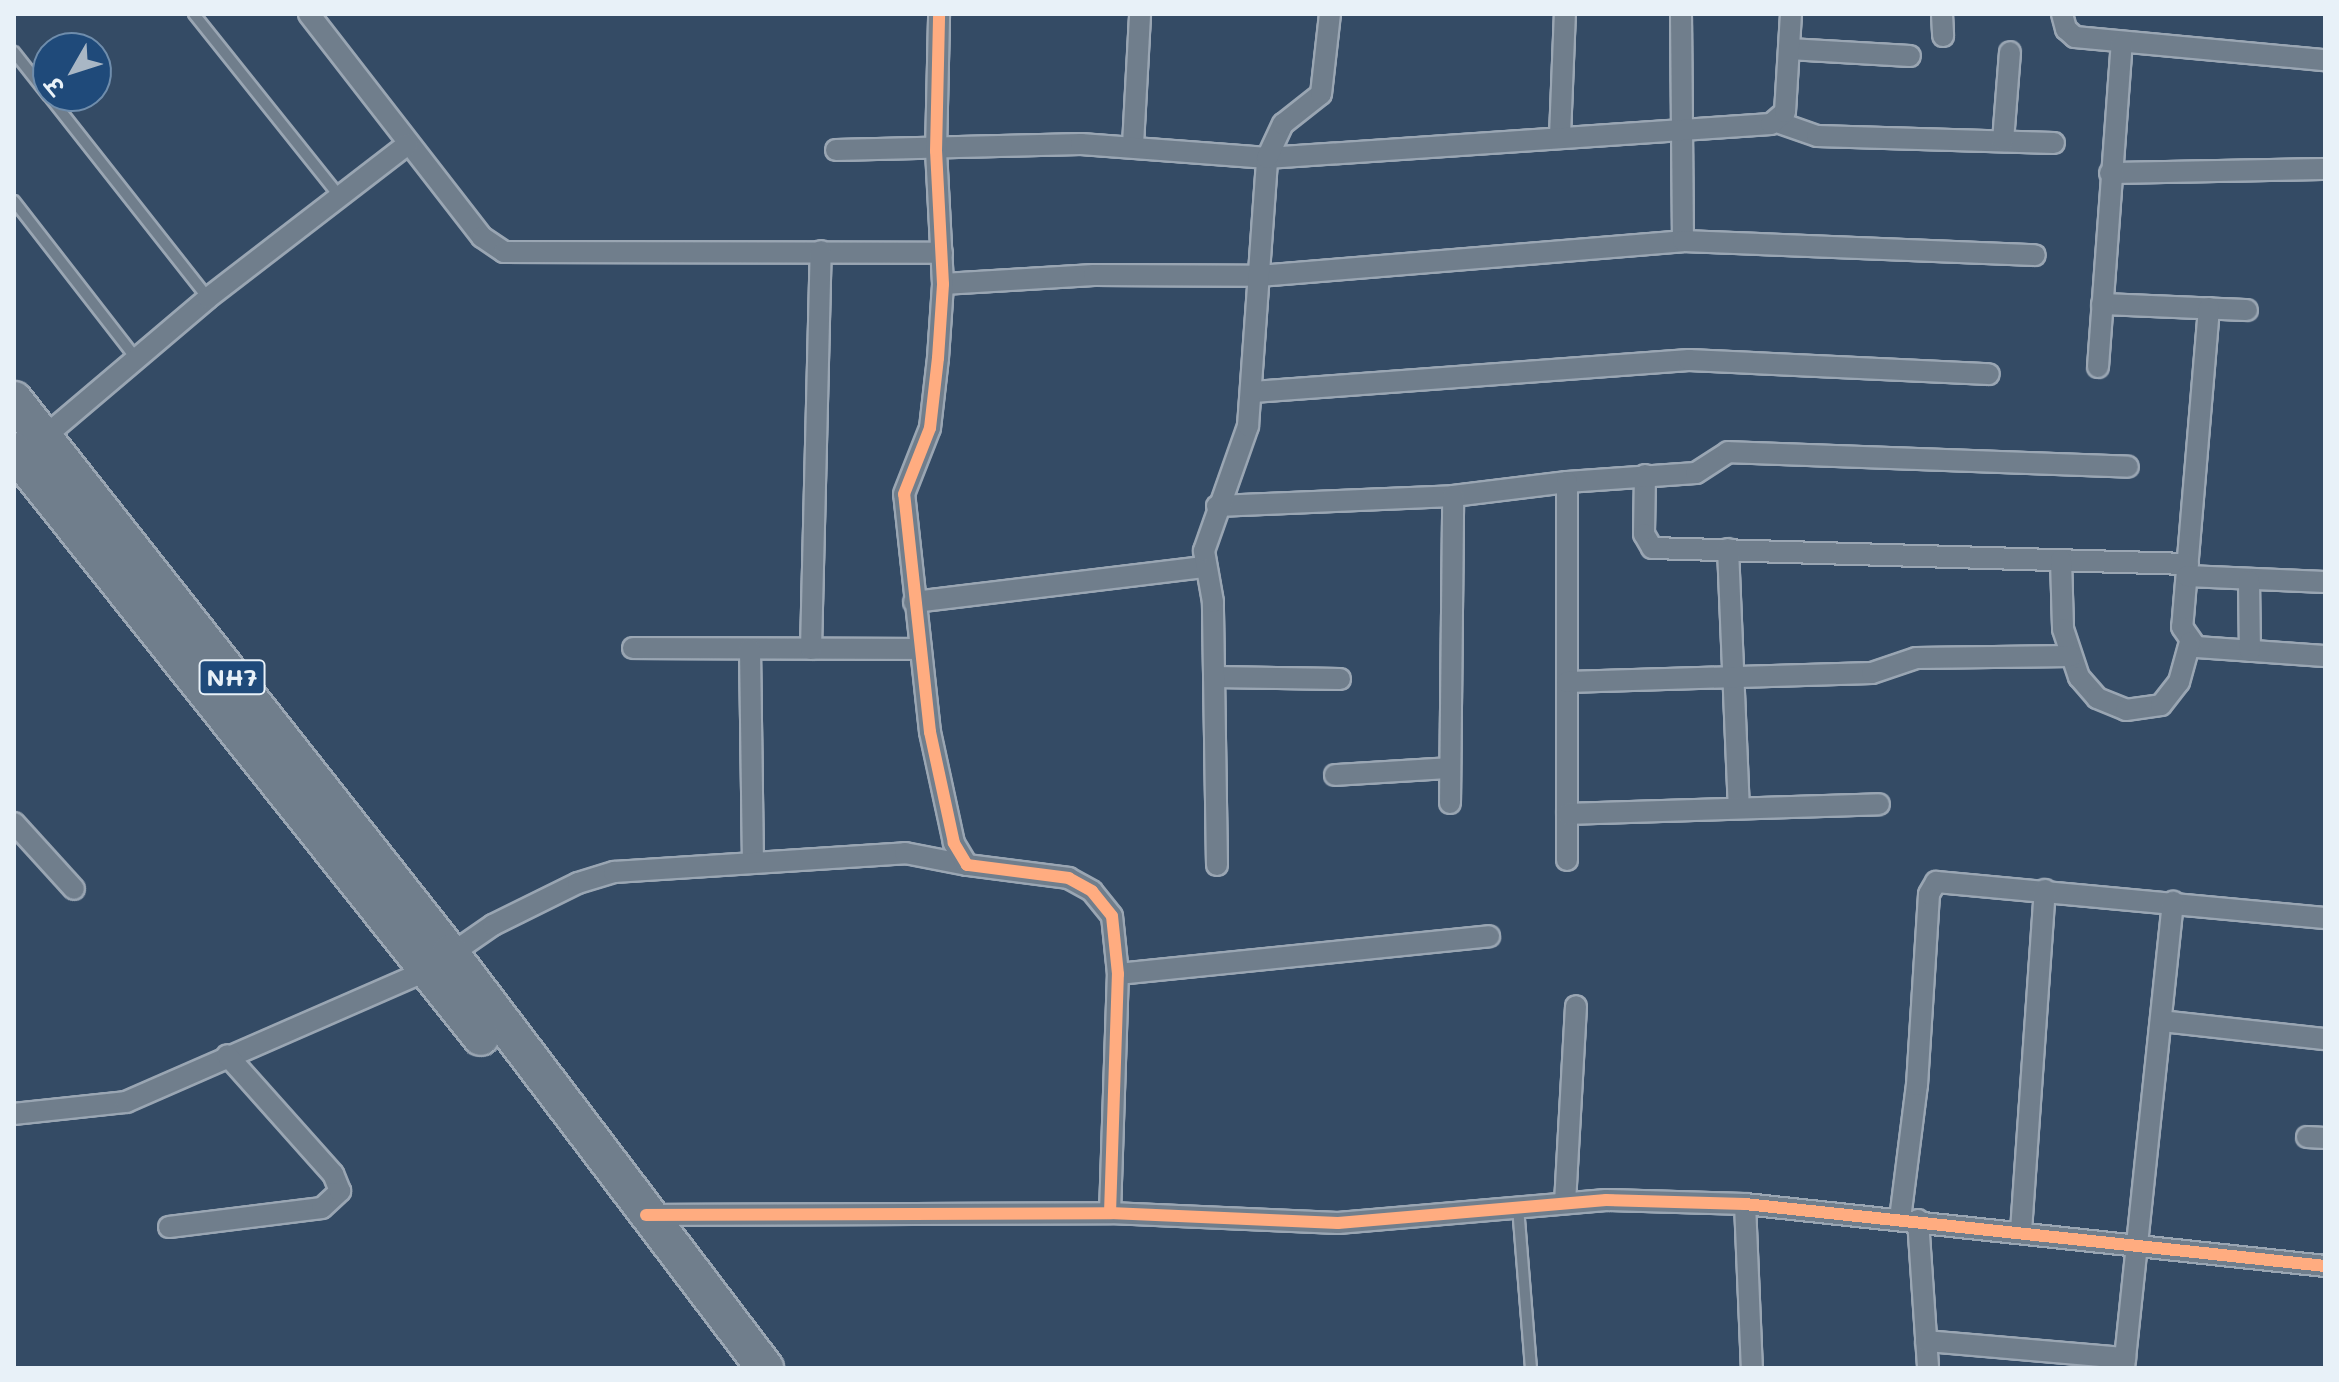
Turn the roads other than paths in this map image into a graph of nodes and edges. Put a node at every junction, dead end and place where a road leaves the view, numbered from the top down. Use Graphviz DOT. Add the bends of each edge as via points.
graph roads {
  1 [pos="194,14"];
  2 [pos="309,14"];
  3 [pos="939,14"];
  4 [pos="1140,14"];
  5 [pos="1330,14"];
  6 [pos="1565,14"];
  7 [pos="1681,14"];
  8 [pos="1791,14"];
  9 [pos="1942,14"];
  10 [pos="2062,14"];
  11 [pos="1943,36"];
  12 [pos="2122,43"];
  13 [pos="1789,49"];
  14 [pos="14,52"];
  15 [pos="2010,52"];
  16 [pos="1910,56"];
  17 [pos="2325,60"];
  18 [pos="32,75"];
  19 [pos="61,112"];
  20 [pos="1777,122"];
  21 [pos="1680,128"];
  22 [pos="1560,136"];
  23 [pos="2003,141"];
  24 [pos="2054,143"];
  25 [pos="408,144"];
  26 [pos="1133,145"];
  27 [pos="836,150"];
  28 [pos="936,151"];
  29 [pos="1267,158"];
  30 [pos="2325,169"];
  31 [pos="2110,173"];
  32 [pos="341,198"];
  33 [pos="14,201"];
  34 [pos="1683,241"];
  35 [pos="821,251"];
  36 [pos="942,253"];
  37 [pos="2035,255"];
  38 [pos="1259,276"];
  39 [pos="943,284"];
  40 [pos="208,298"];
  41 [pos="2102,304"];
  42 [pos="2209,308"];
  43 [pos="2247,310"];
  44 [pos="136,358"];
  45 [pos="2098,367"];
  46 [pos="1989,374"];
  47 [pos="1253,392"];
  48 [pos="14,400"];
  49 [pos="28,445"];
  50 [pos="2128,467"];
  51 [pos="1645,475"];
  52 [pos="1567,482"];
  53 [pos="1453,496"];
  54 [pos="1217,506"];
  55 [pos="1728,549"];
  56 [pos="2061,560"];
  57 [pos="1204,567"];
  58 [pos="2187,570"];
  59 [pos="2249,581"];
  60 [pos="2325,582"];
  61 [pos="914,602"];
  62 [pos="2190,642"];
  63 [pos="633,648"];
  64 [pos="750,649"];
  65 [pos="811,649"];
  66 [pos="921,649"];
  67 [pos="2250,651"];
  68 [pos="2071,656"];
  69 [pos="2325,656"];
  70 [pos="1730,674"];
  71 [pos="1214,677"];
  72 [pos="1340,679"];
  73 [pos="1567,682"];
  74 [pos="1450,768"];
  75 [pos="1335,775"];
  76 [pos="1450,803"];
  77 [pos="1879,804"];
  78 [pos="1739,808"];
  79 [pos="1567,814"];
  80 [pos="14,823"];
  81 [pos="753,859"];
  82 [pos="1567,860"];
  83 [pos="967,865"];
  84 [pos="1217,865"];
  85 [pos="74,889"];
  86 [pos="2045,890"];
  87 [pos="2173,902"];
  88 [pos="2325,918"];
  89 [pos="1489,936"];
  90 [pos="439,961"];
  91 [pos="1118,974"];
  92 [pos="1576,1006"];
  93 [pos="2161,1021"];
  94 [pos="2325,1039"];
  95 [pos="227,1055"];
  96 [pos="14,1114"];
  97 [pos="579,1144"];
  98 [pos="1565,1203"];
  99 [pos="1745,1204"];
  100 [pos="1518,1207"];
  101 [pos="1110,1213"];
  102 [pos="646,1215"];
  103 [pos="1909,1219"];
  104 [pos="169,1227"];
  105 [pos="2021,1231"];
  106 [pos="2138,1244"];
  107 [pos="2325,1266"];
  108 [pos="1926,1341"];
  109 [pos="2125,1363"];
  110 [pos="742,1368"];
  111 [pos="765,1368"];
  112 [pos="1531,1368"];
  113 [pos="1752,1368"];
  114 [pos="1928,1368"];
  1 -- 32 [label="lane"];
  2 -- 25 [label="street"];
  3 -- 28 [label="street"];
  4 -- 26 [label="street"];
  5 -- 29 [label="street" via="1321,94 1283,124"];
  6 -- 22 [label="street"];
  7 -- 21 [label="street"];
  8 -- 13 [label="street"];
  9 -- 11 [label="street"];
  10 -- 12 [label="street" via="2075,37"];
  12 -- 17 [label="street"];
  12 -- 31 [label="street"];
  13 -- 16 [label="street"];
  13 -- 20 [label="street" via="1785,112"];
  14 -- 18 [label="lane"];
  15 -- 23 [label="street"];
  19 -- 40 [label="lane"];
  20 -- 21 [label="street"];
  20 -- 23 [label="street" via="1817,136"];
  21 -- 22 [label="street"];
  21 -- 34 [label="street"];
  22 -- 29 [label="street"];
  23 -- 24 [label="street"];
  25 -- 32 [label="street"];
  25 -- 35 [label="street" via="482,237 504,252"];
  26 -- 28 [label="street"];
  26 -- 29 [label="street"];
  27 -- 28 [label="street"];
  28 -- 36 [label="street"];
  29 -- 38 [label="street"];
  30 -- 31 [label="street"];
  31 -- 41 [label="street"];
  32 -- 40 [label="street"];
  33 -- 44 [label="lane"];
  34 -- 37 [label="street"];
  34 -- 38 [label="street"];
  35 -- 36 [label="street"];
  35 -- 65 [label="street"];
  36 -- 39 [label="street"];
  38 -- 39 [label="street" via="1094,275"];
  38 -- 47 [label="street"];
  39 -- 61 [label="street" via="930,428 904,494"];
  40 -- 44 [label="street"];
  41 -- 42 [label="street"];
  41 -- 45 [label="street"];
  42 -- 43 [label="street"];
  42 -- 58 [label="street"];
  44 -- 49 [label="street"];
  46 -- 47 [label="street" via="1689,360"];
  47 -- 54 [label="street" via="1244,442"];
  48 -- 49 [label="highway, NH7"];
  49 -- 90 [label="highway, NH7"];
  50 -- 51 [label="street" via="1728,452 1696,473"];
  51 -- 52 [label="street"];
  51 -- 55 [label="street" via="1648,545"];
  52 -- 53 [label="street"];
  52 -- 73 [label="street"];
  53 -- 54 [label="street"];
  53 -- 74 [label="street"];
  54 -- 57 [label="street"];
  55 -- 56 [label="street"];
  55 -- 70 [label="street"];
  56 -- 58 [label="street"];
  56 -- 68 [label="street" via="2063,629"];
  57 -- 61 [label="street"];
  57 -- 71 [label="street" via="1213,602"];
  58 -- 59 [label="street"];
  58 -- 62 [label="street" via="2182,627"];
  59 -- 60 [label="street"];
  59 -- 67 [label="street"];
  61 -- 66 [label="street"];
  62 -- 67 [label="street"];
  62 -- 68 [label="street" via="2171,696 2148,710 2126,710 2097,698 2079,677"];
  63 -- 64 [label="street"];
  64 -- 65 [label="street"];
  64 -- 81 [label="street"];
  65 -- 66 [label="street"];
  66 -- 83 [label="street" via="930,732 951,829"];
  67 -- 69 [label="street"];
  68 -- 70 [label="street" via="1916,658 1872,673"];
  70 -- 73 [label="street"];
  70 -- 78 [label="street"];
  71 -- 72 [label="street"];
  71 -- 84 [label="street"];
  73 -- 79 [label="street"];
  74 -- 75 [label="street"];
  74 -- 76 [label="street"];
  77 -- 78 [label="street"];
  78 -- 79 [label="street"];
  79 -- 82 [label="street"];
  80 -- 85 [label="street"];
  81 -- 83 [label="street" via="905,853"];
  81 -- 90 [label="street" via="614,872 578,883 493,925"];
  83 -- 91 [label="street" via="1069,878 1092,891 1112,916"];
  86 -- 87 [label="street"];
  86 -- 103 [label="street" via="1950,879 1931,886"];
  86 -- 105 [label="street"];
  87 -- 88 [label="street"];
  87 -- 93 [label="street"];
  89 -- 91 [label="street"];
  90 -- 95 [label="street"];
  90 -- 97 [label="highway, NH7"];
  91 -- 101 [label="street"];
  92 -- 98 [label="street"];
  93 -- 94 [label="street"];
  93 -- 106 [label="street"];
  95 -- 96 [label="street" via="126,1102"];
  95 -- 104 [label="street" via="319,1157 340,1191 322,1208"];
  97 -- 102 [label="highway, NH7"];
  97 -- 110 [label="highway, NH7"];
  98 -- 99 [label="street"];
  98 -- 100 [label="street"];
  99 -- 103 [label="street"];
  99 -- 113 [label="street"];
  100 -- 101 [label="street" via="1338,1223"];
  100 -- 112 [label="lane"];
  101 -- 102 [label="street"];
  102 -- 111 [label="highway, NH7"];
  103 -- 105 [label="street"];
  103 -- 108 [label="street"];
  105 -- 106 [label="street"];
  106 -- 107 [label="street"];
  106 -- 109 [label="street"];
  108 -- 109 [label="street"];
  108 -- 114 [label="street"];
}
